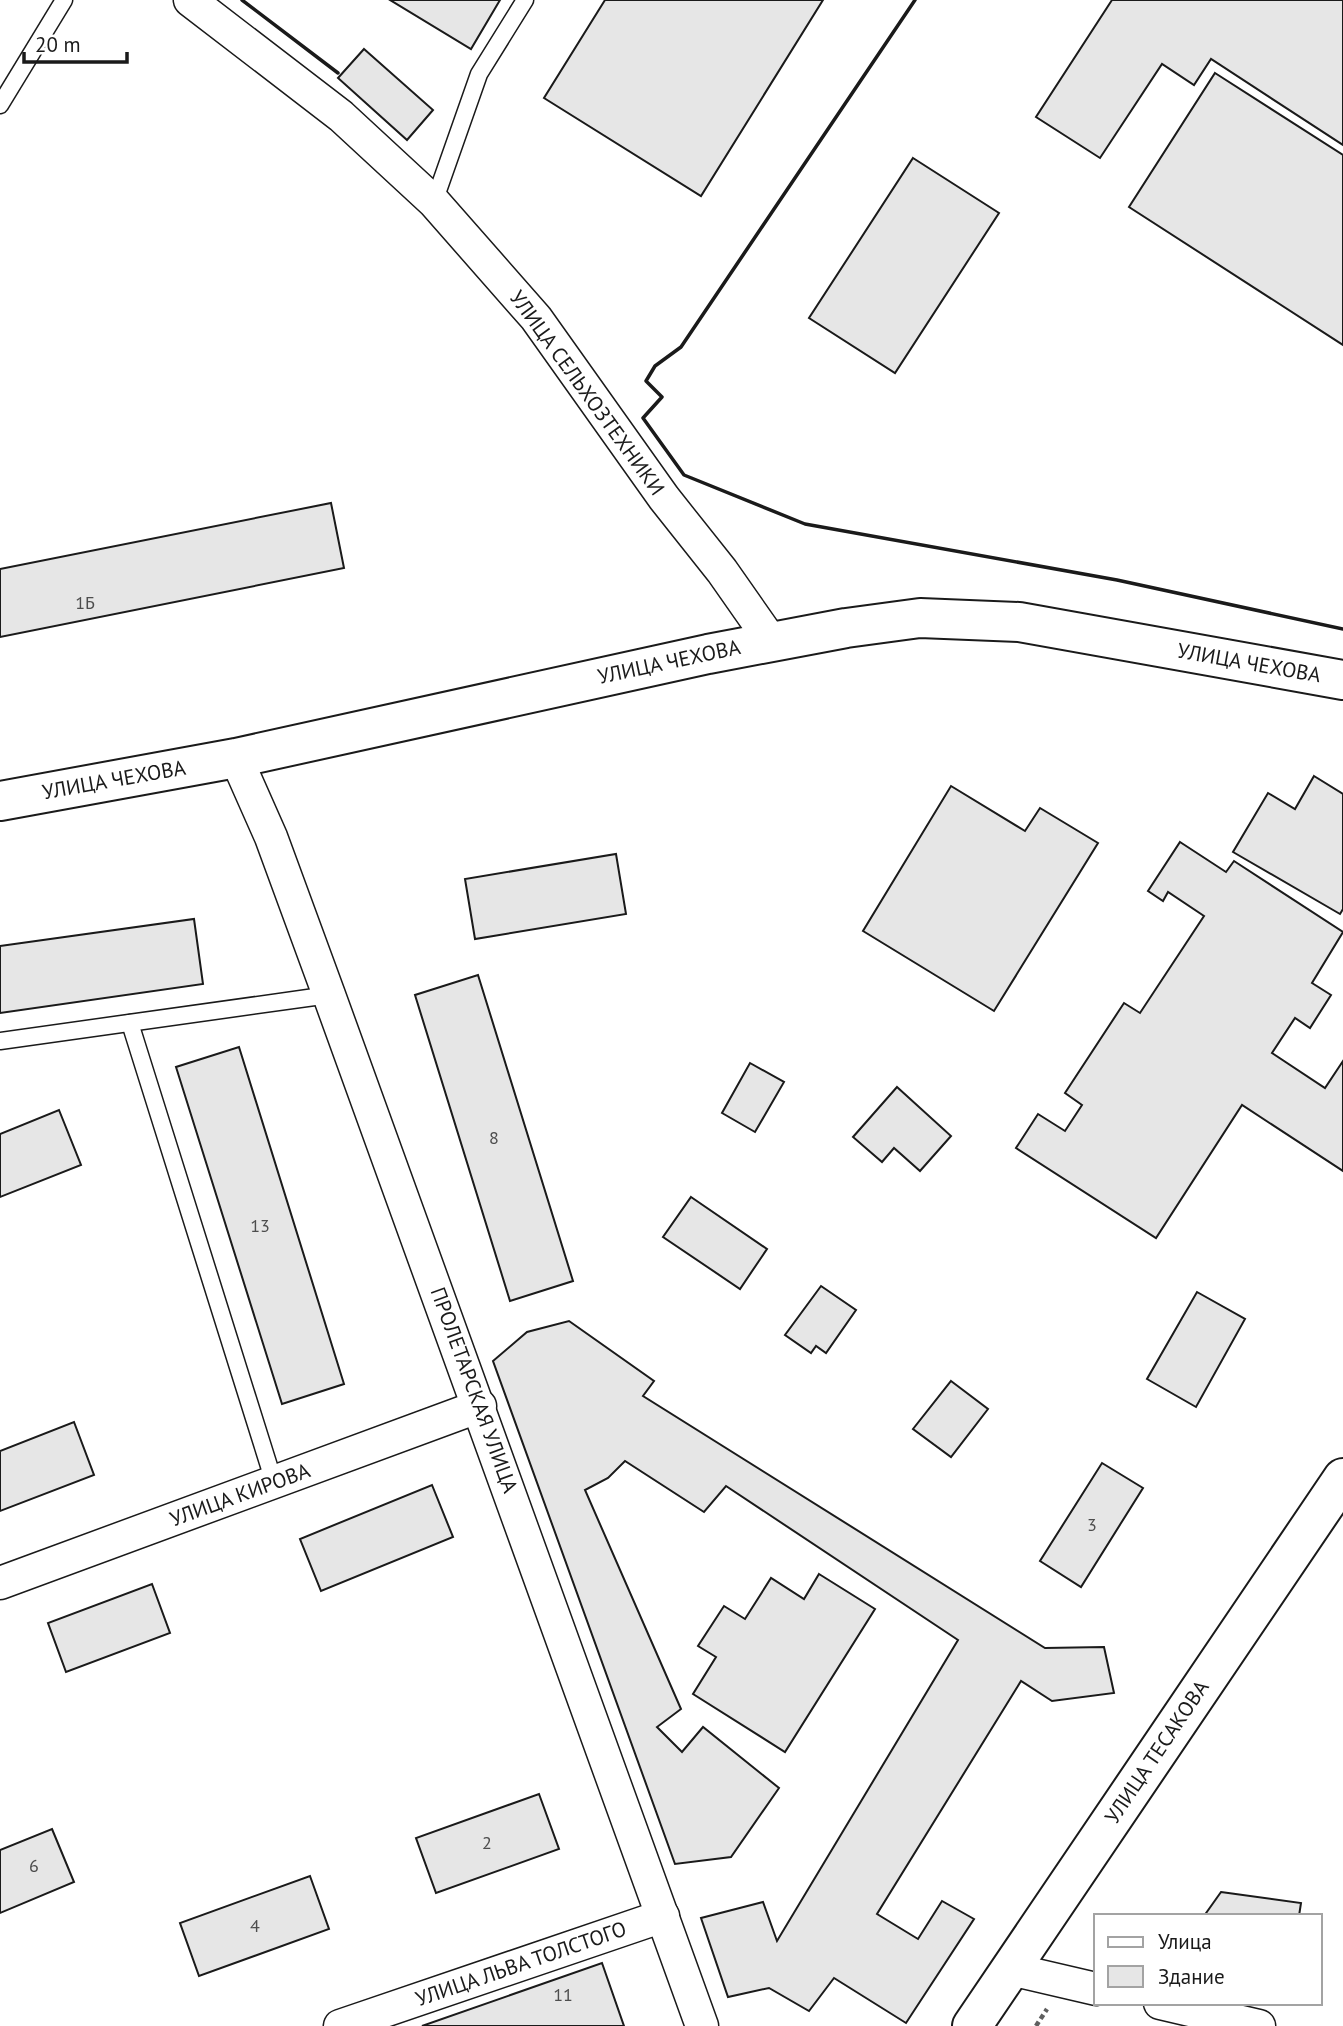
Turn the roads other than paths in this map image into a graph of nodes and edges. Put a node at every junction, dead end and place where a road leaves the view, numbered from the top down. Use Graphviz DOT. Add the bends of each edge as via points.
graph roads {
  1 [pos="65,0"];
  2 [pos="190,0"];
  3 [pos="525,0"];
  4 [pos="0,105"];
  5 [pos="434,202"];
  6 [pos="771,641"];
  7 [pos="1343,680"];
  8 [pos="236,758"];
  9 [pos="0,801"];
  10 [pos="329,995"];
  11 [pos="130,1023"];
  12 [pos="0,1041"];
  13 [pos="480,1406"];
  14 [pos="274,1482"];
  15 [pos="1340,1488"];
  16 [pos="0,1583"];
  17 [pos="663,1916"];
  18 [pos="1010,1969"];
  19 [pos="1094,1989"];
  20 [pos="1169,2005"];
  21 [pos="340,2026"];
  22 [pos="702,2026"];
  23 [pos="972,2026"];
  24 [pos="1259,2026"];
  1 -- 4 [label="lane"];
  2 -- 5 [label="street, УЛИЦА СЕЛЬХОЗТЕХНИКИ" via="341,116"];
  3 -- 5 [label="lane" via="479,74"];
  5 -- 6 [label="street, УЛИЦА СЕЛЬХОЗТЕХНИКИ" via="537,318"];
  6 -- 7 [label="main road, УЛИЦА ЧЕХОВА" via="920,618 1018,622"];
  6 -- 8 [label="main road, УЛИЦА ЧЕХОВА"];
  8 -- 9 [label="main road, УЛИЦА ЧЕХОВА"];
  8 -- 10 [label="street, ПРОЛЕТАРСКАЯ УЛИЦА" via="271,836"];
  10 -- 11 [label="lane"];
  10 -- 13 [label="street, ПРОЛЕТАРСКАЯ УЛИЦА"];
  11 -- 12 [label="lane"];
  11 -- 14 [label="lane"];
  13 -- 14 [label="street, УЛИЦА КИРОВА"];
  13 -- 17 [label="street, ПРОЛЕТАРСКАЯ УЛИЦА"];
  14 -- 16 [label="street, УЛИЦА КИРОВА"];
  15 -- 18 [label="main road, УЛИЦА ТЕСАКОВА"];
  17 -- 21 [label="street, УЛИЦА ЛЬВА ТОЛСТОГО"];
  17 -- 22 [label="street, ПРОЛЕТАРСКАЯ УЛИЦА"];
  18 -- 19 [label="street"];
  18 -- 23 [label="main road, УЛИЦА ТЕСАКОВА"];
  20 -- 24 [label="street"];
}
